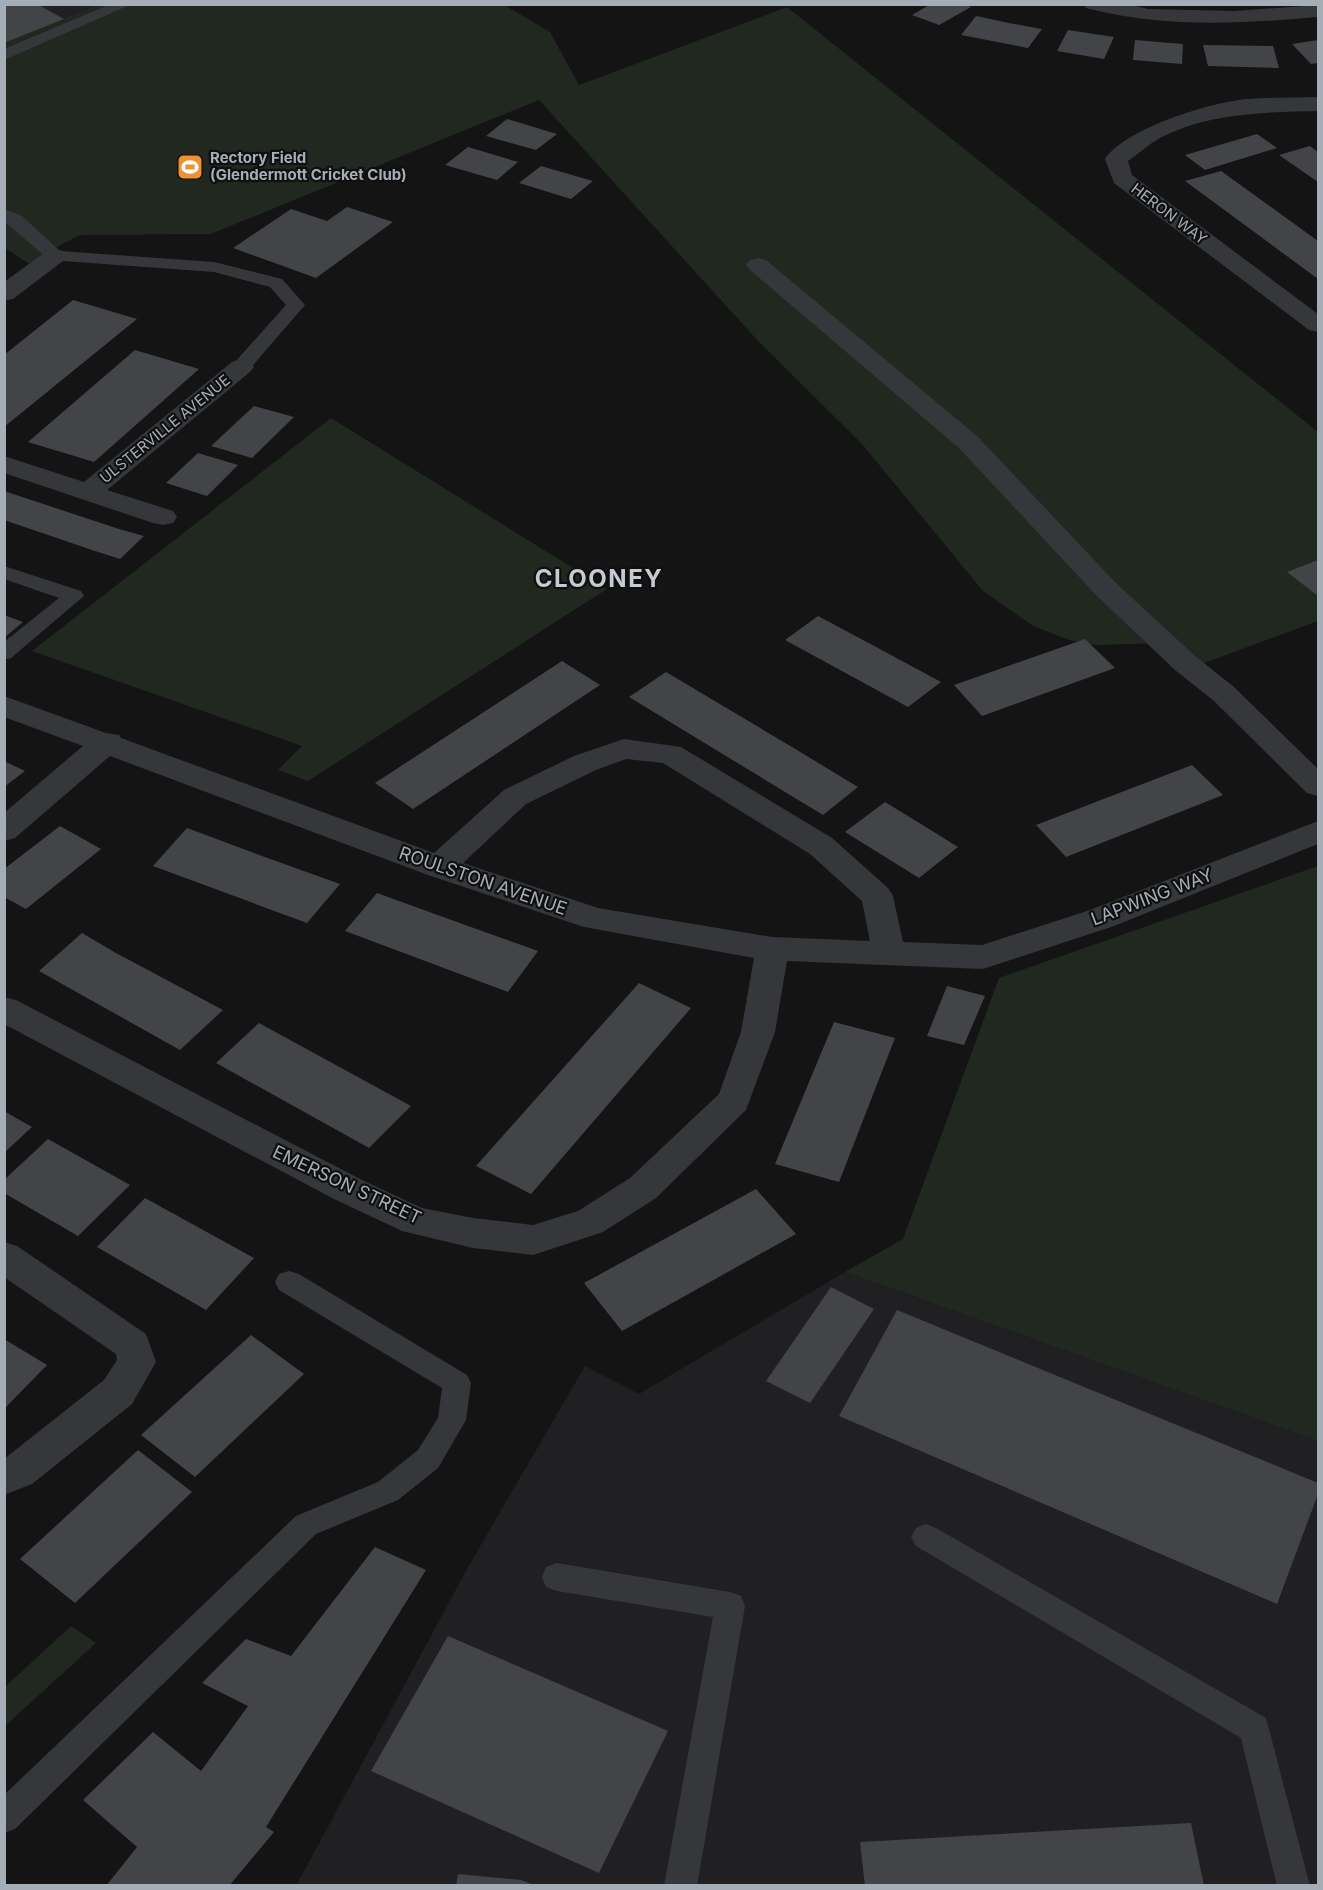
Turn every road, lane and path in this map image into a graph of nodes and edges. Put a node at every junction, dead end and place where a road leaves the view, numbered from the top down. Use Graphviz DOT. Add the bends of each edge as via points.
graph roads {
  1 [pos="125,4"];
  2 [pos="1093,4"];
  3 [pos="1318,11"];
  4 [pos="4,55"];
  5 [pos="1318,104"];
  6 [pos="4,214"];
  7 [pos="55,256"];
  8 [pos="758,265"];
  9 [pos="4,294"];
  10 [pos="1318,325"];
  11 [pos="241,367"];
  12 [pos="4,464"];
  13 [pos="89,492"];
  14 [pos="164,517"];
  15 [pos="4,572"];
  16 [pos="4,653"];
  17 [pos="4,706"];
  18 [pos="108,742"];
  19 [pos="1318,786"];
  20 [pos="4,830"];
  21 [pos="1318,832"];
  22 [pos="439,867"];
  23 [pos="772,949"];
  24 [pos="889,955"];
  25 [pos="983,957"];
  26 [pos="4,1009"];
  27 [pos="4,1257"];
  28 [pos="289,1282"];
  29 [pos="4,1478"];
  30 [pos="926,1537"];
  31 [pos="557,1577"];
  32 [pos="4,1818"];
  33 [pos="680,1886"];
  34 [pos="1294,1886"];
  1 -- 4 [label="lane"];
  2 -- 3 [label="street" via="1148,15 1234,17"];
  5 -- 10 [label="street, HERON WAY" via="1246,106 1192,119 1151,134 1116,159 1122,178"];
  6 -- 7 [label="lane"];
  7 -- 9 [label="street"];
  7 -- 11 [label="lane" via="214,267 276,283 296,305"];
  8 -- 19 [label="street" via="968,442 1106,589 1224,694"];
  11 -- 13 [label="street, ULSTERVILLE AVENUE"];
  12 -- 13 [label="street"];
  13 -- 14 [label="street"];
  15 -- 16 [label="lane" via="74,596"];
  17 -- 18 [label="street, ROULSTON AVENUE"];
  18 -- 20 [label="street"];
  18 -- 22 [label="street, ROULSTON AVENUE"];
  21 -- 25 [label="street, LAPWING WAY" via="1102,918"];
  22 -- 23 [label="street, ROULSTON AVENUE" via="596,919"];
  22 -- 24 [label="street" via="515,797 545,782 624,749 670,754 820,846 876,896"];
  23 -- 24 [label="street, ROULSTON AVENUE"];
  23 -- 26 [label="street, EMERSON STREET" via="758,1032 734,1101 643,1188 590,1222 533,1240 415,1221"];
  24 -- 25 [label="street, ROULSTON AVENUE"];
  27 -- 29 [label="street" via="132,1346 136,1362 118,1392 18,1472"];
  28 -- 32 [label="lane" via="457,1383 452,1420 428,1459 388,1491 306,1525"];
  30 -- 34 [label="lane" via="1255,1729"];
  31 -- 33 [label="lane" via="730,1606"];
}
